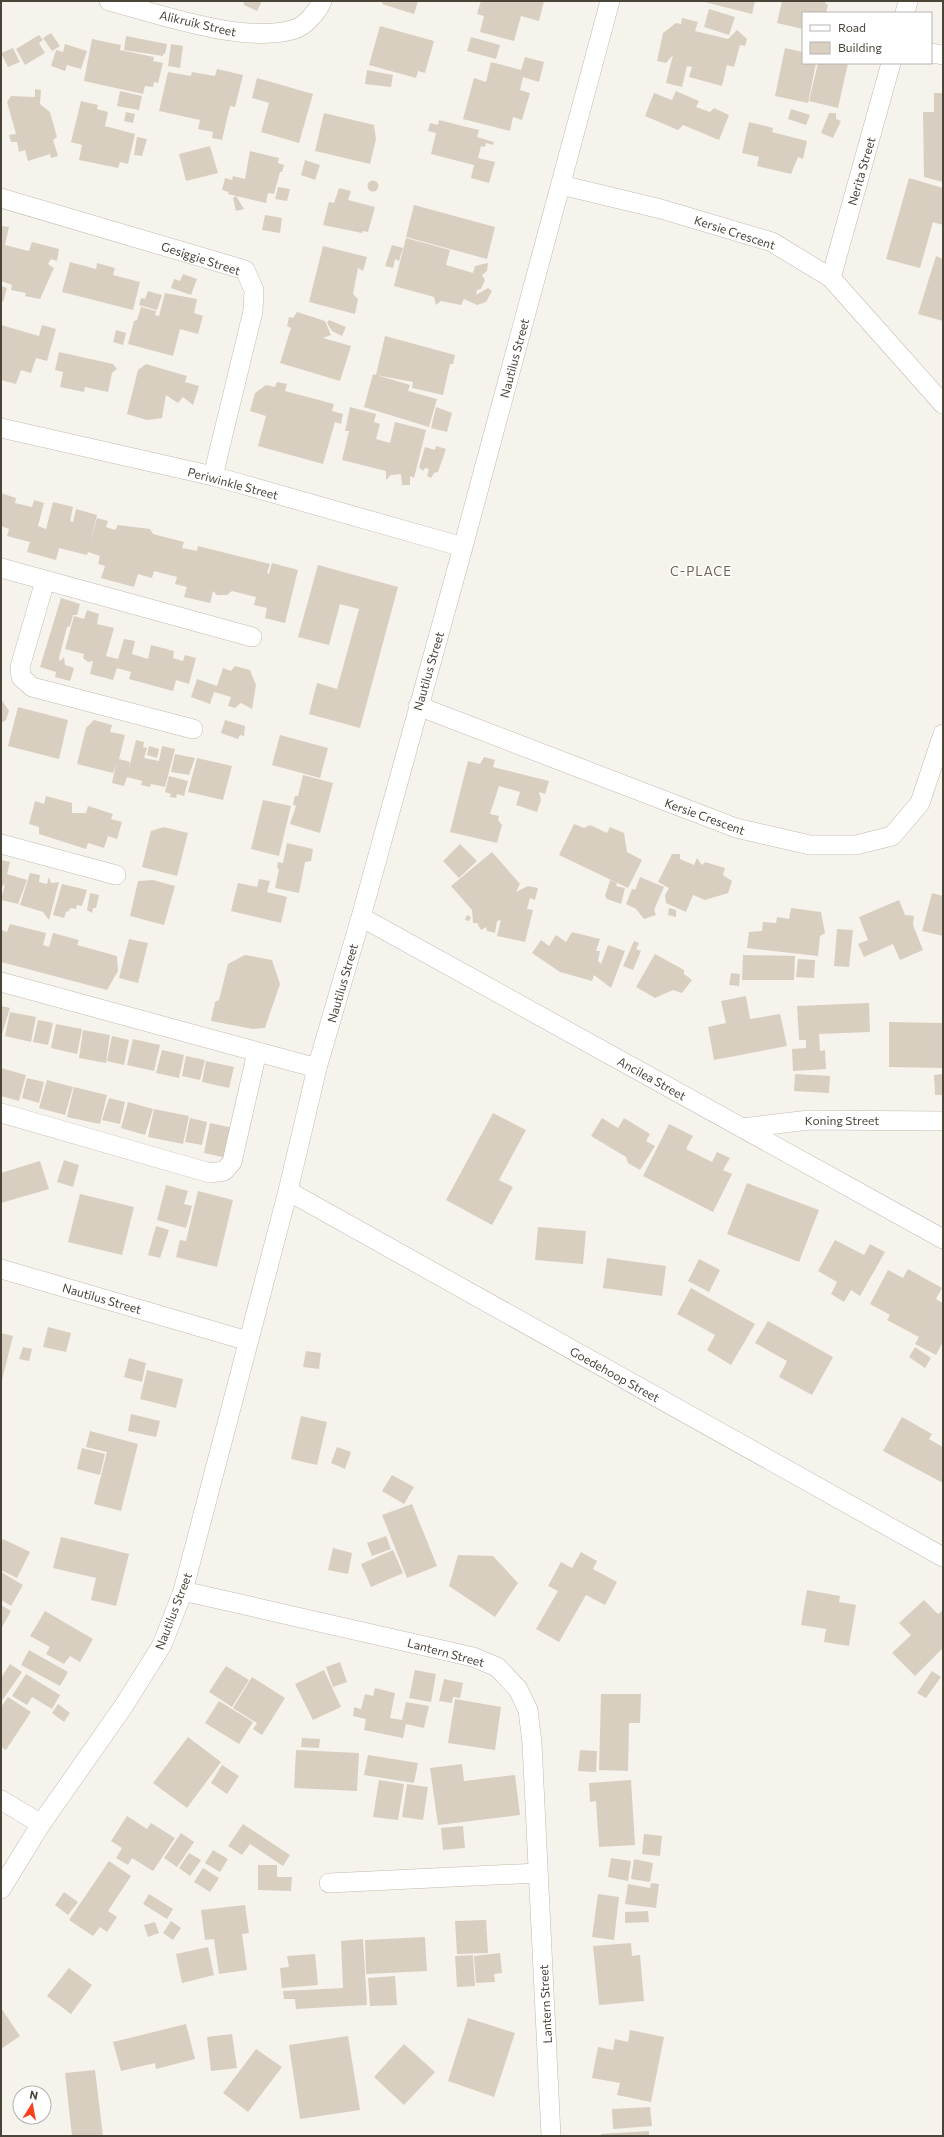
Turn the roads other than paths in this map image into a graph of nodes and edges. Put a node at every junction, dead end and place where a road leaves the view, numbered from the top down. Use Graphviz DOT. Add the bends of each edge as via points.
graph roads {
  1 [pos="109,1"];
  2 [pos="322,1"];
  3 [pos="610,1"];
  4 [pos="908,1"];
  5 [pos="905,12"];
  6 [pos="932,53"];
  7 [pos="943,55"];
  8 [pos="891,64"];
  9 [pos="561,185"];
  10 [pos="1,198"];
  11 [pos="831,278"];
  12 [pos="943,404"];
  13 [pos="1,428"];
  14 [pos="213,476"];
  15 [pos="463,547"];
  16 [pos="1,568"];
  17 [pos="45,581"];
  18 [pos="252,637"];
  19 [pos="418,706"];
  20 [pos="193,729"];
  21 [pos="943,734"];
  22 [pos="1,844"];
  23 [pos="116,876"];
  24 [pos="361,917"];
  25 [pos="1,982"];
  26 [pos="257,1052"];
  27 [pos="317,1068"];
  28 [pos="1,1113"];
  29 [pos="943,1120"];
  30 [pos="742,1128"];
  31 [pos="288,1191"];
  32 [pos="943,1239"];
  33 [pos="1,1269"];
  34 [pos="248,1341"];
  35 [pos="943,1558"];
  36 [pos="183,1591"];
  37 [pos="1,1800"];
  38 [pos="41,1824"];
  39 [pos="538,1873"];
  40 [pos="329,1883"];
  41 [pos="1,1889"];
  42 [pos="551,2136"];
  1 -- 2 [label="street, Alikruik Street" via="234,33 275,33 297,29 318,9"];
  3 -- 9 [label="street, Nautilus Street"];
  4 -- 5 [label="street"];
  6 -- 7 [label="street"];
  8 -- 11 [label="street, Nerita Street"];
  9 -- 11 [label="street, Kersie Crescent" via="660,209 772,242"];
  9 -- 15 [label="street, Nautilus Street"];
  10 -- 14 [label="street, Gesiggie Street" via="245,270 254,290 253,311"];
  11 -- 12 [label="street, Kersie Crescent"];
  13 -- 14 [label="street, Periwinkle Street"];
  14 -- 15 [label="street, Periwinkle Street"];
  15 -- 19 [label="street, Nautilus Street"];
  16 -- 17 [label="street"];
  17 -- 18 [label="street"];
  17 -- 20 [label="street" via="20,667 21,677 32,687"];
  19 -- 21 [label="street, Kersie Crescent" via="736,828 810,845 856,845 892,836 920,802"];
  19 -- 24 [label="street, Nautilus Street"];
  22 -- 23 [label="street"];
  24 -- 27 [label="street, Nautilus Street"];
  24 -- 30 [label="street, Ancilea Street"];
  25 -- 26 [label="street"];
  26 -- 27 [label="street"];
  26 -- 28 [label="street" via="232,1162 224,1171 210,1172"];
  27 -- 31 [label="street, Nautilus Street"];
  29 -- 30 [label="street, Koning Street" via="809,1120"];
  30 -- 32 [label="street, Ancilea Street"];
  31 -- 34 [label="street, Nautilus Street"];
  31 -- 35 [label="street, Goedehoop Street"];
  33 -- 34 [label="street, Nautilus Street"];
  34 -- 36 [label="street, Nautilus Street"];
  36 -- 38 [label="street, Nautilus Street" via="162,1645 123,1707"];
  36 -- 39 [label="street, Lantern Street" via="473,1657 497,1667 518,1689 528,1710"];
  37 -- 38 [label="street"];
  38 -- 41 [label="street, Nautilus Street"];
  39 -- 40 [label="street"];
  39 -- 42 [label="street, Lantern Street"];
}
